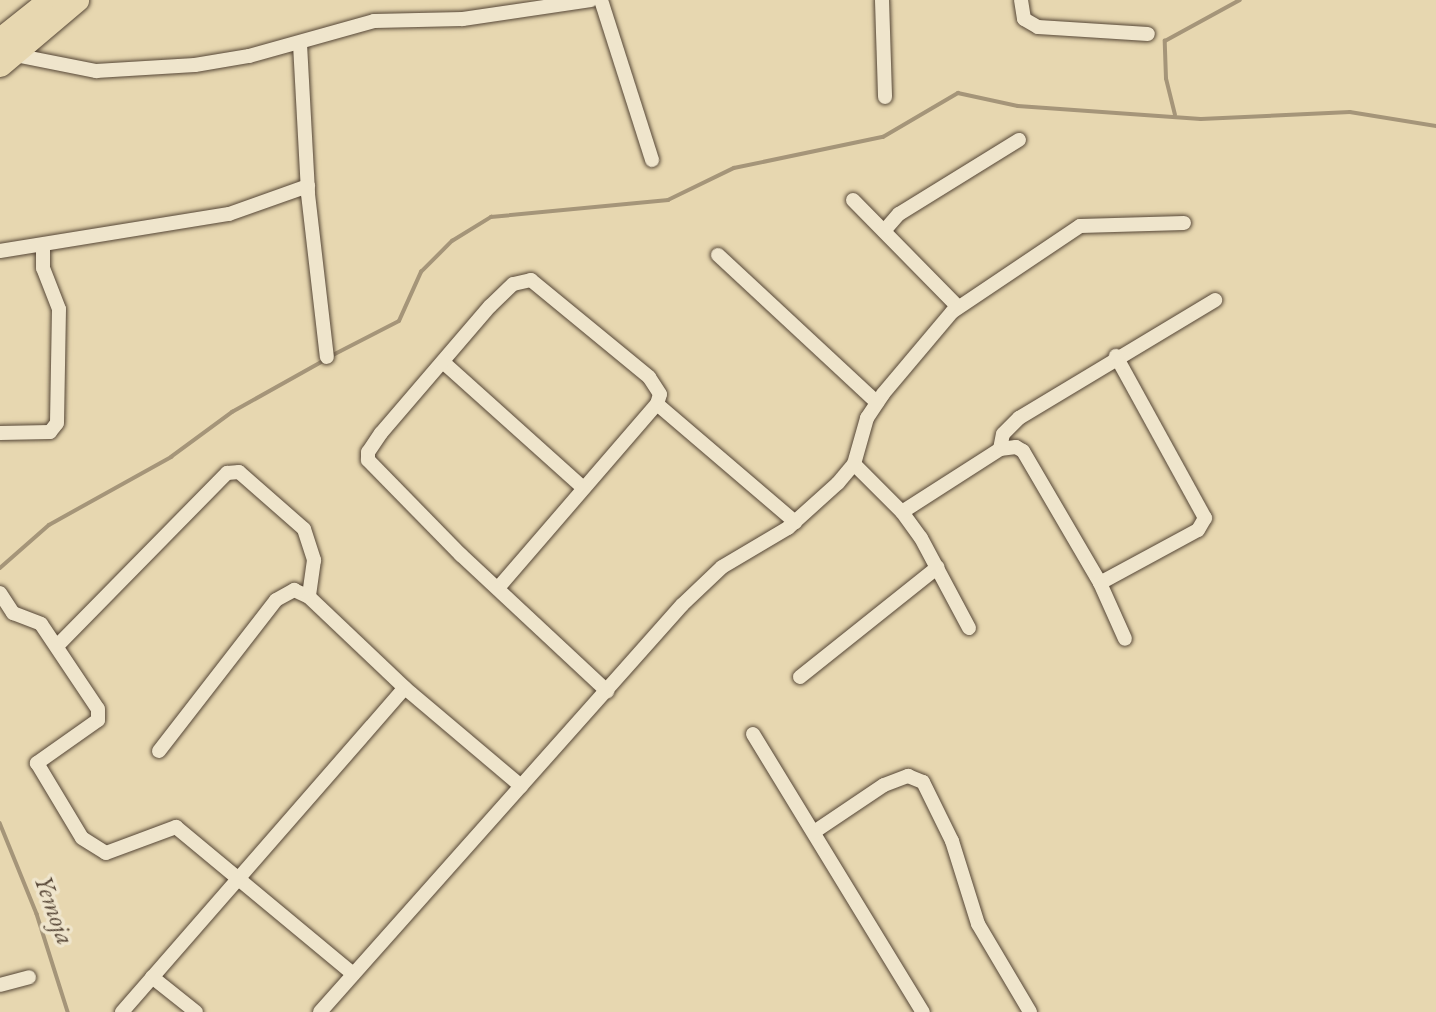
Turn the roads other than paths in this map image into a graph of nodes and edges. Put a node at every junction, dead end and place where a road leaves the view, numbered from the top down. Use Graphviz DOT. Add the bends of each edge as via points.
graph roads {
  1 [pos="49,0"];
  2 [pos="78,0"];
  3 [pos="591,0"];
  4 [pos="601,0"];
  5 [pos="882,0"];
  6 [pos="1021,0"];
  7 [pos="1147,34"];
  8 [pos="300,44"];
  9 [pos="5,53"];
  10 [pos="885,97"];
  11 [pos="1019,139"];
  12 [pos="652,160"];
  13 [pos="307,186"];
  14 [pos="853,200"];
  15 [pos="1184,223"];
  16 [pos="884,231"];
  17 [pos="43,245"];
  18 [pos="0,251"];
  19 [pos="718,255"];
  20 [pos="1215,299"];
  21 [pos="958,307"];
  22 [pos="1116,356"];
  23 [pos="327,357"];
  24 [pos="444,363"];
  25 [pos="877,403"];
  26 [pos="657,404"];
  27 [pos="0,433"];
  28 [pos="1000,449"];
  29 [pos="854,464"];
  30 [pos="582,487"];
  31 [pos="902,512"];
  32 [pos="795,522"];
  33 [pos="938,567"];
  34 [pos="1100,583"];
  35 [pos="498,588"];
  36 [pos="0,593"];
  37 [pos="309,597"];
  38 [pos="969,628"];
  39 [pos="1125,639"];
  40 [pos="57,646"];
  41 [pos="800,677"];
  42 [pos="405,688"];
  43 [pos="607,691"];
  44 [pos="753,734"];
  45 [pos="159,751"];
  46 [pos="521,786"];
  47 [pos="814,832"];
  48 [pos="239,876"];
  49 [pos="353,974"];
  50 [pos="29,976"];
  51 [pos="152,977"];
  52 [pos="0,985"];
  53 [pos="122,1012"];
  54 [pos="196,1012"];
  55 [pos="320,1012"];
  56 [pos="923,1012"];
  57 [pos="1030,1012"];
  1 -- 9 [label="main road"];
  2 -- 9 [label="main road"];
  3 -- 8 [label="street" via="463,19 374,21"];
  4 -- 12 [label="street"];
  5 -- 10 [label="street"];
  6 -- 7 [label="street" via="1024,19 1038,27"];
  8 -- 9 [label="street" via="151,69 71,69"];
  8 -- 13 [label="street"];
  11 -- 16 [label="street" via="899,214"];
  13 -- 17 [label="street" via="229,214"];
  13 -- 23 [label="street"];
  14 -- 16 [label="street"];
  15 -- 21 [label="street" via="1080,226"];
  16 -- 21 [label="street"];
  17 -- 18 [label="street"];
  17 -- 27 [label="street" via="43,268 59,309 57,423 50,432"];
  19 -- 25 [label="street"];
  20 -- 22 [label="street"];
  21 -- 25 [label="street"];
  22 -- 28 [label="street" via="1019,418 1003,434"];
  22 -- 34 [label="street" via="1205,518 1198,530"];
  24 -- 26 [label="street" via="507,289 531,280 655,382 660,394"];
  24 -- 30 [label="street"];
  24 -- 35 [label="street" via="376,440 368,460"];
  25 -- 29 [label="street" via="867,418"];
  26 -- 30 [label="street"];
  26 -- 32 [label="street"];
  28 -- 31 [label="street"];
  28 -- 34 [label="street" via="1023,451"];
  29 -- 31 [label="street"];
  29 -- 32 [label="street"];
  30 -- 35 [label="street"];
  31 -- 33 [label="street"];
  32 -- 43 [label="street" via="707,580"];
  33 -- 38 [label="street"];
  33 -- 41 [label="street"];
  34 -- 39 [label="street"];
  35 -- 43 [label="street"];
  36 -- 40 [label="street" via="13,613 41,624"];
  37 -- 40 [label="street" via="314,560 304,529 239,472 227,473"];
  37 -- 42 [label="street"];
  37 -- 45 [label="street" via="287,590 276,600"];
  40 -- 48 [label="street" via="100,716 37,763 82,838 106,853 176,827"];
  42 -- 46 [label="street"];
  42 -- 48 [label="street"];
  43 -- 46 [label="street"];
  44 -- 47 [label="street"];
  46 -- 49 [label="street"];
  47 -- 56 [label="street"];
  47 -- 57 [label="street" via="884,785 908,776 923,782 952,841 978,924"];
  48 -- 49 [label="street"];
  48 -- 51 [label="street"];
  49 -- 55 [label="street"];
  50 -- 52 [label="street"];
  51 -- 53 [label="street"];
  51 -- 54 [label="street"];
}
